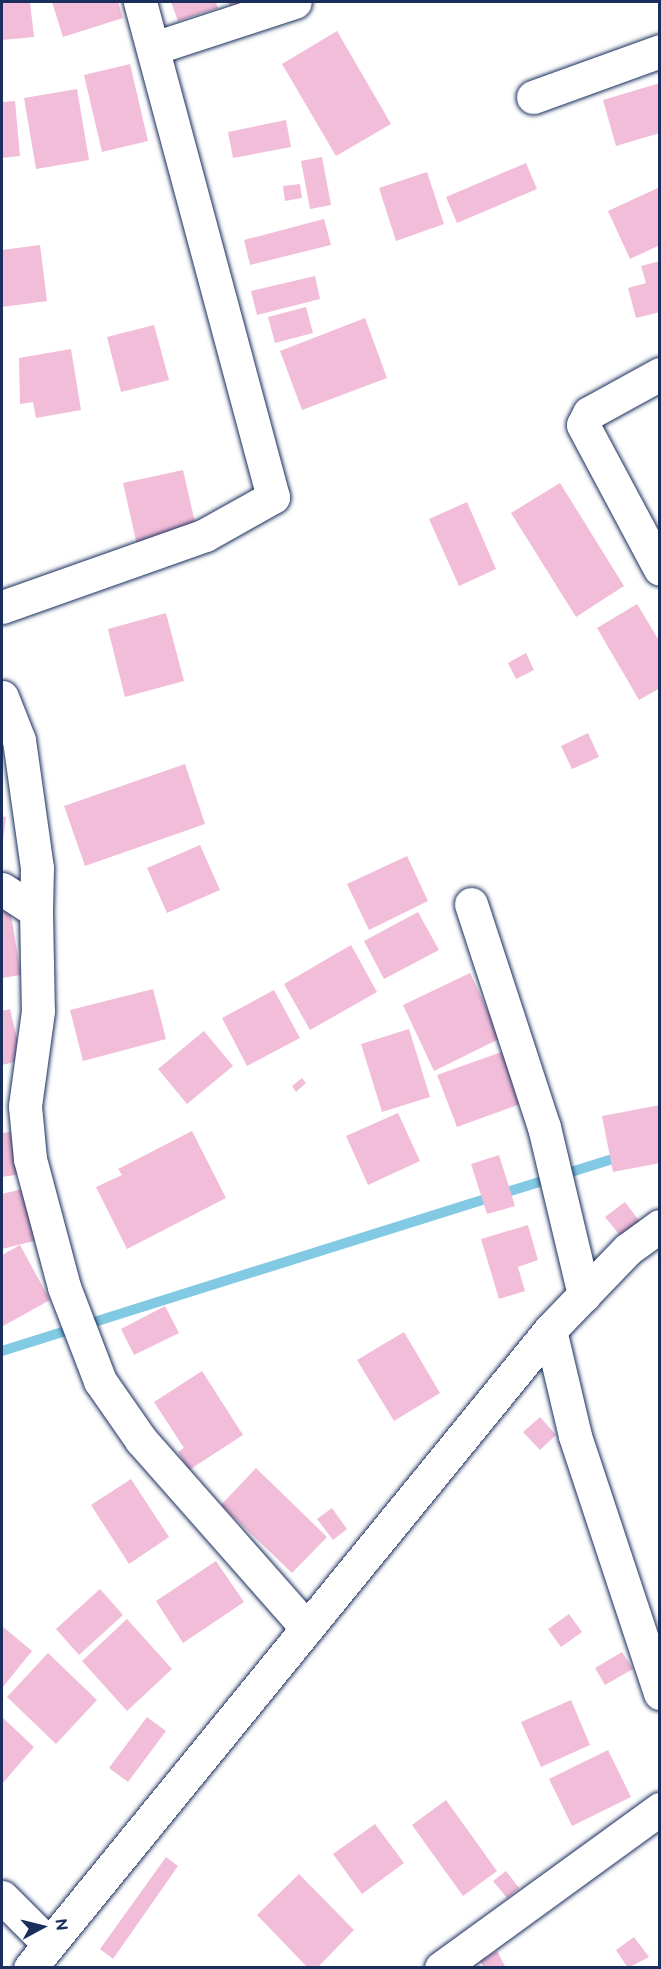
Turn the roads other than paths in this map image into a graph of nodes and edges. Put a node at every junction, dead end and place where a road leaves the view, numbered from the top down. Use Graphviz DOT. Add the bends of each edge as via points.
graph roads {
  1 [pos="140,2"];
  2 [pos="296,2"];
  3 [pos="154,48"];
  4 [pos="660,51"];
  5 [pos="533,97"];
  6 [pos="660,374"];
  7 [pos="660,569"];
  8 [pos="2,607"];
  9 [pos="2,697"];
  10 [pos="2,889"];
  11 [pos="471,904"];
  12 [pos="36,911"];
  13 [pos="660,1226"];
  14 [pos="584,1295"];
  15 [pos="550,1330"];
  16 [pos="305,1626"];
  17 [pos="660,1693"];
  18 [pos="660,1809"];
  19 [pos="2,1897"];
  20 [pos="40,1956"];
  21 [pos="441,1968"];
  1 -- 3 [label="street"];
  2 -- 3 [label="street"];
  3 -- 8 [label="street" via="273,497 205,535"];
  4 -- 5 [label="street"];
  6 -- 7 [label="street" via="589,412 583,425"];
  9 -- 12 [label="street" via="19,740 38,868"];
  10 -- 12 [label="street"];
  11 -- 14 [label="street" via="544,1127"];
  12 -- 16 [label="street" via="38,1011 25,1106 30,1159 68,1298 100,1381 141,1440"];
  13 -- 14 [label="street" via="628,1249"];
  14 -- 15 [label="street"];
  15 -- 16 [label="street"];
  15 -- 17 [label="street" via="575,1436"];
  16 -- 20 [label="street"];
  18 -- 21 [label="street"];
  19 -- 20 [label="street"];
}
